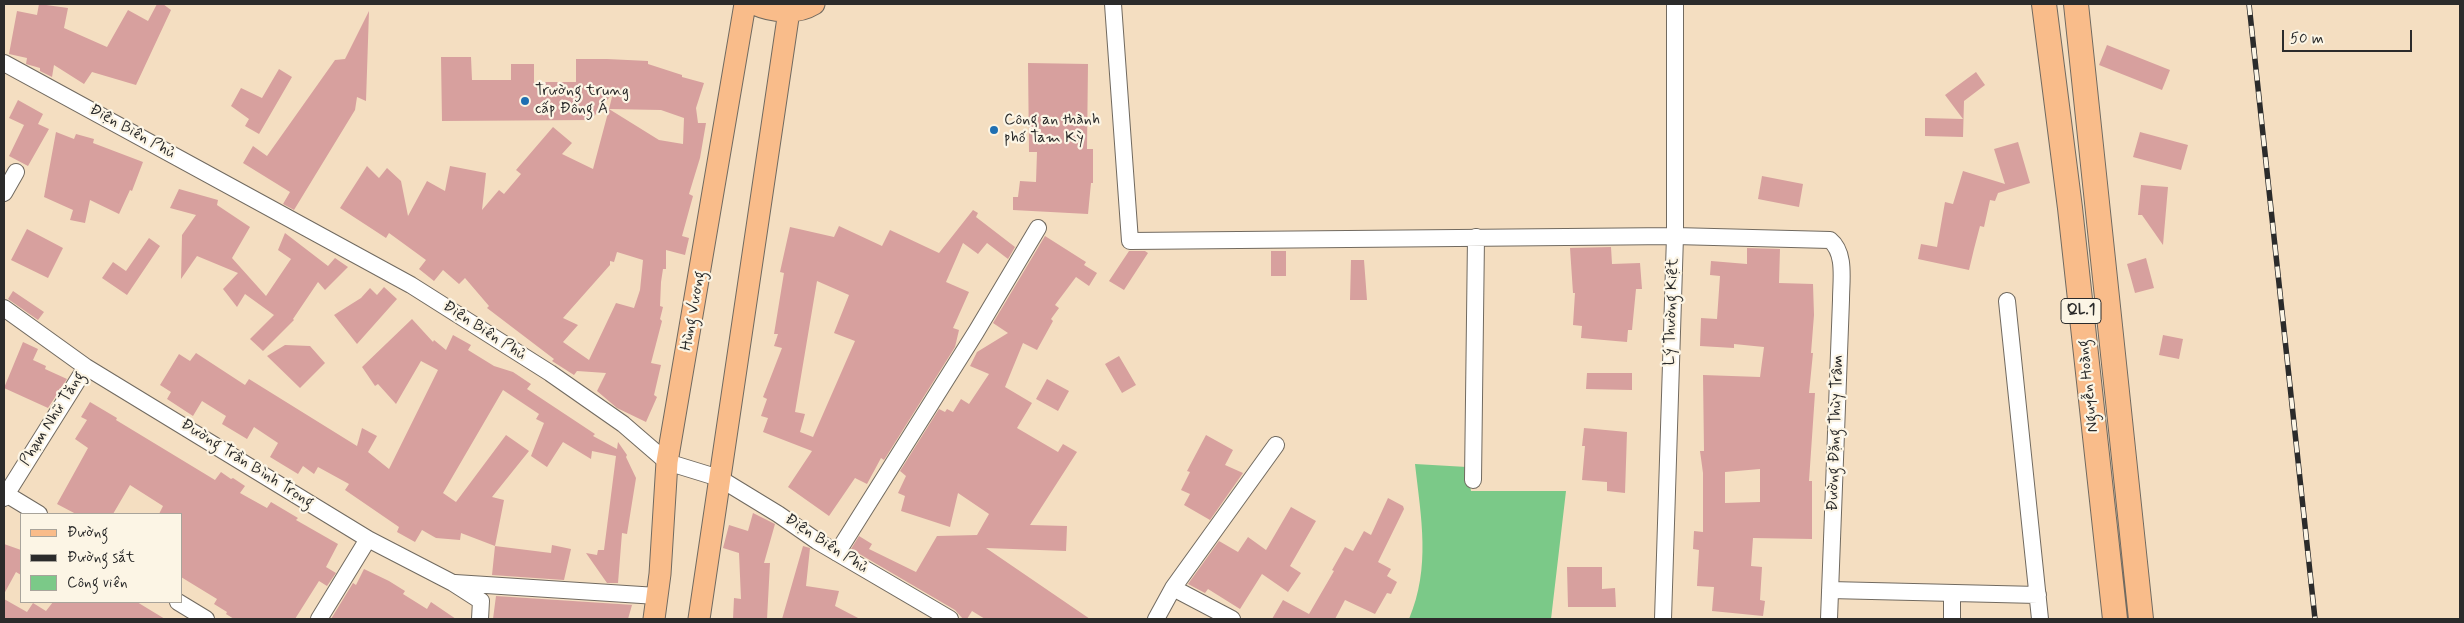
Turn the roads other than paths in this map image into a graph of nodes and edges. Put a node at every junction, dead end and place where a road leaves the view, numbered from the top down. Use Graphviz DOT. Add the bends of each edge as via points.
graph roads {
  1 [pos="745,4"];
  2 [pos="754,4"];
  3 [pos="814,4"];
  4 [pos="1113,4"];
  5 [pos="1675,4"];
  6 [pos="2044,4"];
  7 [pos="2076,4"];
  8 [pos="789,11"];
  9 [pos="4,63"];
  10 [pos="16,172"];
  11 [pos="4,193"];
  12 [pos="1038,228"];
  13 [pos="1675,236"];
  14 [pos="1476,237"];
  15 [pos="2007,301"];
  16 [pos="4,308"];
  17 [pos="86,366"];
  18 [pos="1276,445"];
  19 [pos="667,462"];
  20 [pos="719,478"];
  21 [pos="1473,480"];
  22 [pos="5,496"];
  23 [pos="37,513"];
  24 [pos="368,539"];
  25 [pos="837,553"];
  26 [pos="453,582"];
  27 [pos="1173,588"];
  28 [pos="1830,590"];
  29 [pos="1952,593"];
  30 [pos="2038,595"];
  31 [pos="657,596"];
  32 [pos="180,603"];
  33 [pos="206,619"];
  34 [pos="319,619"];
  35 [pos="480,619"];
  36 [pos="654,619"];
  37 [pos="699,619"];
  38 [pos="950,619"];
  39 [pos="1156,619"];
  40 [pos="1232,619"];
  41 [pos="1663,619"];
  42 [pos="1829,619"];
  43 [pos="1952,619"];
  44 [pos="2040,619"];
  45 [pos="2115,619"];
  46 [pos="2142,619"];
  1 -- 19 [label="main road, Hùng Vương"];
  2 -- 8 [label="main road" via="766,9"];
  3 -- 8 [label="main road"];
  4 -- 14 [label="street" via="1130,241"];
  5 -- 13 [label="street, Lý Thường Kiệt"];
  6 -- 45 [label="highway, Nguyễn Hoàng / QL.1"];
  7 -- 46 [label="highway, Nguyễn Hoàng / QL.1"];
  8 -- 20 [label="main road"];
  9 -- 19 [label="street, Điện Biên Phủ" via="411,284 607,413"];
  10 -- 11 [label="street"];
  12 -- 25 [label="street"];
  13 -- 14 [label="street"];
  13 -- 28 [label="street, Đường Đặng Thùy Trâm" via="1830,240 1838,246 1841,300"];
  13 -- 41 [label="street, Lý Thường Kiệt"];
  14 -- 21 [label="street"];
  15 -- 30 [label="street"];
  16 -- 17 [label="street, Đường Trần Bình Trọng"];
  17 -- 22 [label="street, Phạm Nhữ Tăng"];
  17 -- 24 [label="street, Đường Trần Bình Trọng"];
  18 -- 27 [label="street"];
  19 -- 20 [label="street, Điện Biên Phủ"];
  19 -- 31 [label="main road, Hùng Vương"];
  20 -- 25 [label="street, Điện Biên Phủ"];
  20 -- 37 [label="main road"];
  22 -- 23 [label="street"];
  24 -- 26 [label="street, Đường Trần Bình Trọng"];
  24 -- 34 [label="street"];
  25 -- 38 [label="street, Điện Biên Phủ"];
  26 -- 31 [label="street"];
  26 -- 35 [label="street, Đường Trần Bình Trọng" via="482,602"];
  27 -- 39 [label="street"];
  27 -- 40 [label="street"];
  28 -- 29 [label="street"];
  28 -- 42 [label="street, Đường Đặng Thùy Trâm"];
  29 -- 30 [label="street"];
  29 -- 43 [label="street"];
  30 -- 44 [label="street"];
  31 -- 36 [label="main road, Hùng Vương"];
  32 -- 33 [label="street"];
}
